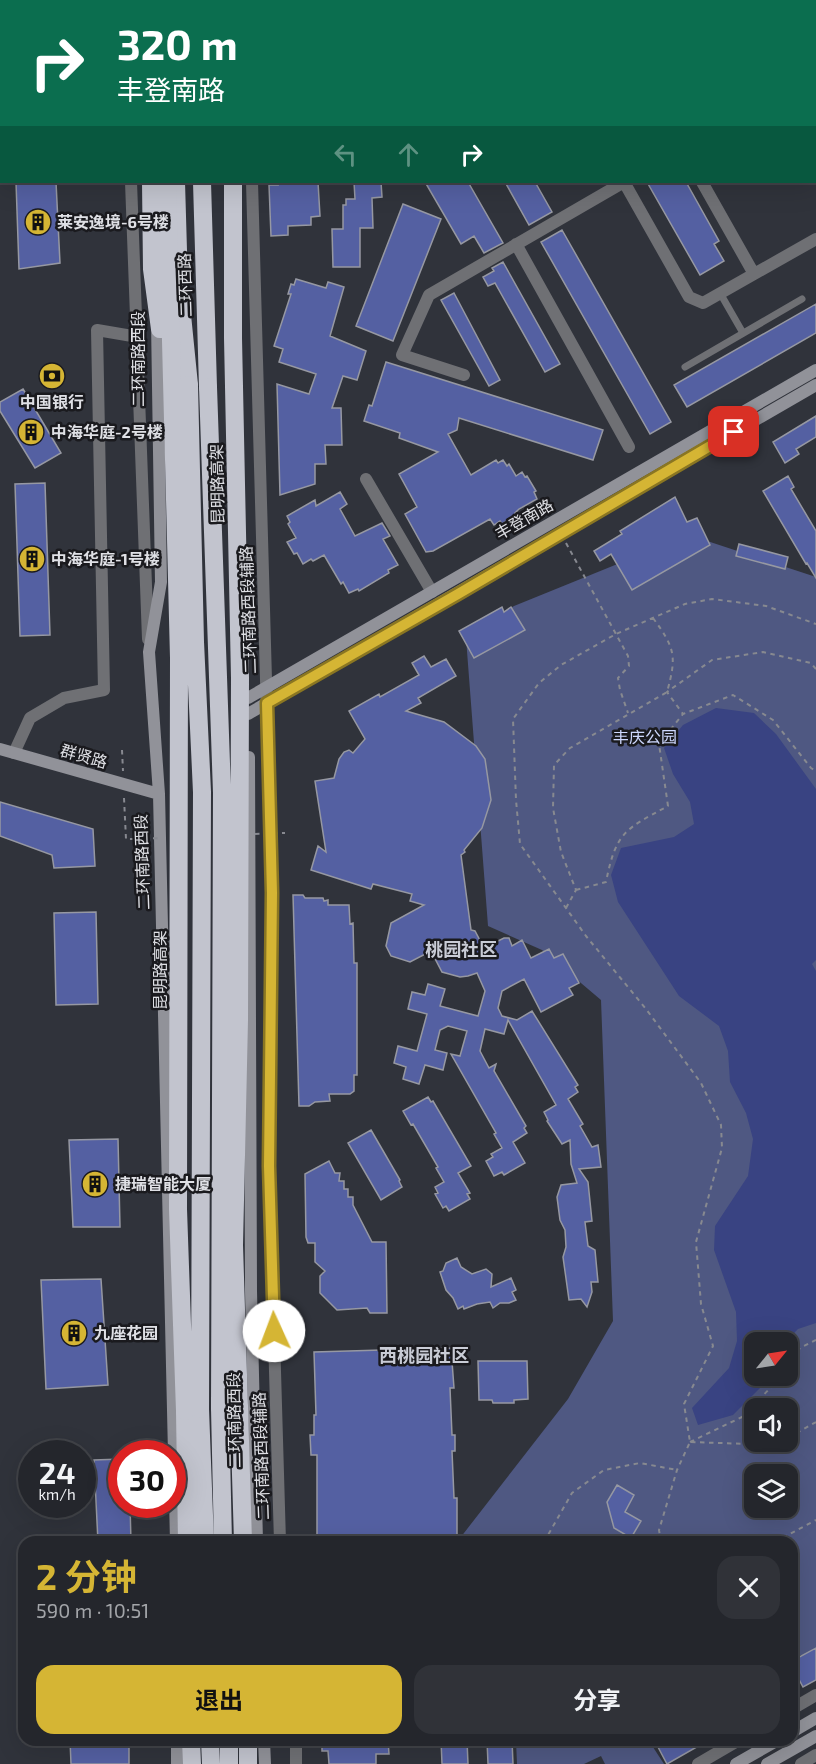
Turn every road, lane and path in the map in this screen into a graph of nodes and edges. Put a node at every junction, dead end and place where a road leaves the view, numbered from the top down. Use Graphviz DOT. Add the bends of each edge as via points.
graph roads {
  1 [pos="131,183"];
  2 [pos="152,183"];
  3 [pos="152,183"];
  4 [pos="167,183"];
  5 [pos="176,183"];
  6 [pos="202,183"];
  7 [pos="232,183"];
  8 [pos="232,183"];
  9 [pos="252,183"];
  10 [pos="622,183"];
  11 [pos="625,183"];
  12 [pos="703,183"];
  13 [pos="816,238"];
  14 [pos="516,244"];
  15 [pos="754,274"];
  16 [pos="720,292"];
  17 [pos="802,299"];
  18 [pos="743,333"];
  19 [pos="138,336"];
  20 [pos="685,367"];
  21 [pos="816,370"];
  22 [pos="464,375"];
  23 [pos="189,385"];
  24 [pos="816,385"];
  25 [pos="208,387"];
  26 [pos="172,422"];
  27 [pos="629,447"];
  28 [pos="366,478"];
  29 [pos="560,532"];
  30 [pos="432,592"];
  31 [pos="653,618"];
  32 [pos="816,624"];
  33 [pos="616,634"];
  34 [pos="149,652"];
  35 [pos="816,669"];
  36 [pos="267,687"];
  37 [pos="667,692"];
  38 [pos="248,698"];
  39 [pos="267,703"];
  40 [pos="628,713"];
  41 [pos="248,714"];
  42 [pos="683,714"];
  43 [pos="0,749"];
  44 [pos="14,753"];
  45 [pos="816,771"];
  46 [pos="159,794"];
  47 [pos="576,890"];
  48 [pos="566,908"];
  49 [pos="816,1340"];
  50 [pos="798,1351"];
  51 [pos="772,1386"];
  52 [pos="816,1422"];
  53 [pos="798,1432"];
  54 [pos="690,1442"];
  55 [pos="744,1444"];
  56 [pos="677,1470"];
  57 [pos="816,1520"];
  58 [pos="176,1536"];
  59 [pos="187,1536"];
  60 [pos="205,1536"];
  61 [pos="223,1536"];
  62 [pos="243,1536"];
  63 [pos="257,1536"];
  64 [pos="280,1536"];
  65 [pos="547,1536"];
  66 [pos="660,1536"];
  67 [pos="786,1536"];
  68 [pos="816,1695"];
  69 [pos="798,1706"];
  70 [pos="816,1718"];
  71 [pos="798,1728"];
  72 [pos="816,1736"];
  73 [pos="177,1746"];
  74 [pos="191,1746"];
  75 [pos="210,1746"];
  76 [pos="229,1746"];
  77 [pos="248,1746"];
  78 [pos="264,1746"];
  79 [pos="296,1746"];
  80 [pos="729,1746"];
  81 [pos="768,1746"];
  82 [pos="816,1755"];
  83 [pos="177,1764"];
  84 [pos="192,1764"];
  85 [pos="211,1764"];
  86 [pos="230,1764"];
  87 [pos="248,1764"];
  88 [pos="265,1764"];
  89 [pos="296,1764"];
  90 [pos="698,1764"];
  91 [pos="736,1764"];
  92 [pos="767,1764"];
  93 [pos="801,1764"];
  1 -- 19 [label="street"];
  2 -- 26 [label="highway, bridge" via="152,269"];
  3 -- 34 [label="main road, 二环南路西段" via="161,582"];
  4 -- 26 [label="highway, 昆明路高架, bridge"];
  5 -- 23 [label="highway, 二环西路" via="179,285"];
  6 -- 25 [label="highway, 二环西路"];
  7 -- 38 [label="main road, 二环南路西段"];
  8 -- 62 [label="highway, 昆明路高架, bridge" via="240,678 234,1245"];
  9 -- 36 [label="street, 二环南路西段辅路"];
  10 -- 14 [label="street"];
  11 -- 16 [label="street" via="689,297 703,303"];
  12 -- 15 [label="street"];
  13 -- 15 [label="street"];
  14 -- 22 [label="street" via="429,295 402,355"];
  14 -- 27 [label="street"];
  15 -- 16 [label="street"];
  16 -- 18 [label="lane"];
  17 -- 18 [label="lane"];
  18 -- 20 [label="lane"];
  19 -- 34 [label="street"];
  19 -- 44 [label="street" via="97,330 104,690 64,698 30,718"];
  21 -- 30 [label="main road, 丰登南路"];
  23 -- 60 [label="highway, 二环南路西段, bridge" via="202,792 200,1409"];
  24 -- 29 [label="main road, 丰登南路"];
  25 -- 61 [label="highway, 二环南路西段, bridge" via="222,793 219,1408"];
  26 -- 59 [label="highway, 昆明路高架, bridge" via="179,669 178,1209"];
  28 -- 30 [label="street"];
  29 -- 33 [label="path"];
  29 -- 39 [label="main road, 丰登南路"];
  30 -- 36 [label="main road, 丰登南路"];
  31 -- 32 [label="path" via="685,604 712,599 766,606"];
  31 -- 33 [label="path"];
  31 -- 37 [label="path" via="670,640 674,668"];
  33 -- 40 [label="path" via="628,656 629,666 618,678"];
  33 -- 48 [label="path" via="561,665 539,683 513,719 520,844"];
  34 -- 46 [label="main road, 二环南路西段"];
  35 -- 37 [label="path" via="811,663 753,653 712,660"];
  36 -- 38 [label="main road, 丰登南路"];
  36 -- 39 [label="street, 二环南路西段辅路"];
  37 -- 40 [label="path"];
  37 -- 42 [label="path"];
  38 -- 41 [label="main road, 二环南路西段"];
  39 -- 41 [label="main road, 丰登南路"];
  39 -- 64 [label="street, 二环南路西段辅路" via="272,893 269,1166"];
  40 -- 47 [label="path" via="570,748 554,765 553,808 561,852"];
  41 -- 63 [label="main road, 二环南路西段" via="251,1324"];
  42 -- 45 [label="path" via="734,695 773,720"];
  42 -- 47 [label="path" via="659,744 668,806 630,826 611,858 606,882"];
  43 -- 44 [label="main road, 群贤路"];
  44 -- 46 [label="main road, 群贤路"];
  46 -- 58 [label="main road, 二环南路西段"];
  47 -- 48 [label="path"];
  48 -- 54 [label="path" via="701,1083 721,1125 722,1148 696,1242 701,1304 713,1346 684,1404"];
  49 -- 50 [label="path"];
  51 -- 54 [label="path" via="741,1417"];
  52 -- 53 [label="path"];
  54 -- 55 [label="path"];
  54 -- 56 [label="path"];
  56 -- 65 [label="path" via="640,1463 604,1470 572,1493"];
  56 -- 66 [label="path"];
  57 -- 67 [label="path"];
  68 -- 69 [label="street"];
  70 -- 71 [label="main road"];
  72 -- 92 [label="main road"];
  73 -- 83 [label="main road"];
  74 -- 84 [label="highway"];
  75 -- 85 [label="highway"];
  76 -- 86 [label="highway"];
  77 -- 87 [label="highway"];
  78 -- 88 [label="main road"];
  79 -- 89 [label="street"];
  80 -- 90 [label="street"];
  81 -- 91 [label="main road"];
  82 -- 93 [label="street"];
}
